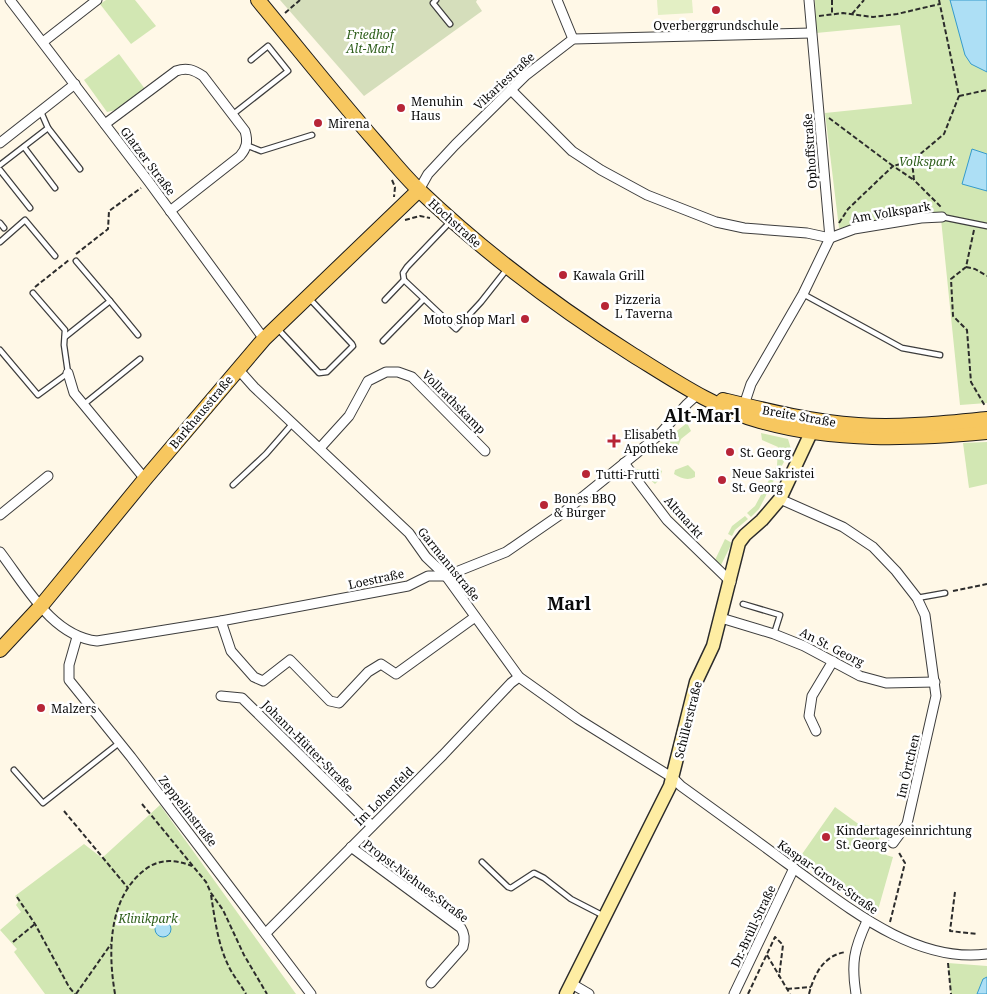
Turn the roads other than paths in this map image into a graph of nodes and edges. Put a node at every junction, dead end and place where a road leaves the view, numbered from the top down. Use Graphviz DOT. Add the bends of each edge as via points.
graph roads {
  1 [pos="10,0"];
  2 [pos="97,0"];
  3 [pos="258,0"];
  4 [pos="436,0"];
  5 [pos="557,0"];
  6 [pos="809,0"];
  7 [pos="450,24"];
  8 [pos="811,34"];
  9 [pos="573,39"];
  10 [pos="43,42"];
  11 [pos="251,60"];
  12 [pos="75,84"];
  13 [pos="511,90"];
  14 [pos="41,112"];
  15 [pos="232,114"];
  16 [pos="105,124"];
  17 [pos="48,128"];
  18 [pos="312,135"];
  19 [pos="0,143"];
  20 [pos="246,145"];
  21 [pos="24,147"];
  22 [pos="0,165"];
  23 [pos="80,169"];
  24 [pos="0,170"];
  25 [pos="55,188"];
  26 [pos="419,190"];
  27 [pos="30,208"];
  28 [pos="170,212"];
  29 [pos="942,217"];
  30 [pos="0,223"];
  31 [pos="449,223"];
  32 [pos="987,226"];
  33 [pos="4,228"];
  34 [pos="830,238"];
  35 [pos="0,242"];
  36 [pos="55,256"];
  37 [pos="76,261"];
  38 [pos="508,268"];
  39 [pos="404,280"];
  40 [pos="33,293"];
  41 [pos="803,294"];
  42 [pos="307,297"];
  43 [pos="424,299"];
  44 [pos="385,300"];
  45 [pos="110,301"];
  46 [pos="276,327"];
  47 [pos="138,335"];
  48 [pos="65,337"];
  49 [pos="264,339"];
  50 [pos="383,341"];
  51 [pos="0,350"];
  52 [pos="940,355"];
  53 [pos="140,359"];
  54 [pos="238,369"];
  55 [pos="68,373"];
  56 [pos="698,394"];
  57 [pos="83,405"];
  58 [pos="743,410"];
  59 [pos="987,419"];
  60 [pos="293,423"];
  61 [pos="812,426"];
  62 [pos="987,432"];
  63 [pos="320,448"];
  64 [pos="485,452"];
  65 [pos="624,463"];
  66 [pos="48,476"];
  67 [pos="145,479"];
  68 [pos="233,485"];
  69 [pos="780,499"];
  70 [pos="0,514"];
  71 [pos="0,552"];
  72 [pos="446,576"];
  73 [pos="730,582"];
  74 [pos="945,592"];
  75 [pos="917,598"];
  76 [pos="743,604"];
  77 [pos="41,606"];
  78 [pos="476,617"];
  79 [pos="721,618"];
  80 [pos="221,621"];
  81 [pos="774,634"];
  82 [pos="77,637"];
  83 [pos="0,650"];
  84 [pos="833,661"];
  85 [pos="519,678"];
  86 [pos="935,682"];
  87 [pos="221,696"];
  88 [pos="816,731"];
  89 [pos="119,743"];
  90 [pos="14,770"];
  91 [pos="673,778"];
  92 [pos="372,826"];
  93 [pos="893,843"];
  94 [pos="351,847"];
  95 [pos="482,862"];
  96 [pos="794,868"];
  97 [pos="605,917"];
  98 [pos="867,921"];
  99 [pos="266,933"];
  100 [pos="987,954"];
  101 [pos="431,983"];
  102 [pos="569,989"];
  103 [pos="311,994"];
  104 [pos="589,994"];
  105 [pos="734,994"];
  106 [pos="856,994"];
  1 -- 10 [label="street, Glatzer Straße"];
  2 -- 10 [label="street"];
  3 -- 26 [label="main road, Hochstraße"];
  4 -- 7 [label="lane" via="432,3"];
  5 -- 9 [label="street"];
  6 -- 8 [label="street, Ophoffstraße"];
  8 -- 9 [label="street"];
  8 -- 34 [label="street, Ophoffstraße"];
  9 -- 13 [label="street, Vikariestraße"];
  10 -- 12 [label="street, Glatzer Straße"];
  11 -- 15 [label="lane" via="268,46 288,71"];
  12 -- 14 [label="street"];
  12 -- 16 [label="street, Glatzer Straße"];
  13 -- 26 [label="street, Vikariestraße" via="428,174"];
  13 -- 34 [label="street" via="572,151 647,195 716,222"];
  14 -- 17 [label="lane"];
  14 -- 19 [label="street"];
  15 -- 16 [label="street" via="203,76 196,71 182,69"];
  15 -- 20 [label="street" via="245,131"];
  16 -- 28 [label="street, Glatzer Straße"];
  17 -- 21 [label="lane"];
  17 -- 23 [label="lane"];
  18 -- 20 [label="lane" via="261,151"];
  20 -- 28 [label="street" via="240,156"];
  21 -- 22 [label="lane"];
  21 -- 25 [label="lane"];
  24 -- 27 [label="lane"];
  26 -- 31 [label="main road, Hochstraße"];
  26 -- 42 [label="main road, Barkhausstraße"];
  28 -- 49 [label="street, Glatzer Straße"];
  29 -- 32 [label="lane, Am Volkspark"];
  29 -- 34 [label="street, Am Volkspark" via="854,229"];
  30 -- 33 [label="lane"];
  31 -- 38 [label="main road, Hochstraße"];
  31 -- 39 [label="lane" via="407,267 403,273"];
  34 -- 41 [label="street"];
  35 -- 36 [label="lane" via="25,220"];
  37 -- 45 [label="lane"];
  38 -- 43 [label="lane" via="456,329"];
  38 -- 56 [label="main road, Hochstraße" via="621,347"];
  39 -- 43 [label="lane"];
  39 -- 44 [label="lane"];
  40 -- 48 [label="lane" via="65,330"];
  41 -- 52 [label="lane" via="902,348"];
  41 -- 58 [label="street" via="751,384"];
  42 -- 46 [label="main road, Barkhausstraße"];
  42 -- 46 [label="lane" via="353,346 327,372 319,373"];
  43 -- 50 [label="lane"];
  45 -- 47 [label="lane"];
  45 -- 48 [label="lane"];
  46 -- 49 [label="main road, Barkhausstraße"];
  48 -- 55 [label="lane"];
  49 -- 54 [label="main road, Barkhausstraße"];
  51 -- 55 [label="lane" via="38,395"];
  53 -- 57 [label="lane"];
  54 -- 60 [label="street, Garmannstraße"];
  54 -- 67 [label="main road, Barkhausstraße"];
  55 -- 57 [label="street" via="74,393"];
  56 -- 58 [label="main road, Breite Straße"];
  56 -- 65 [label="street, Loestraße" via="659,435"];
  57 -- 67 [label="street"];
  58 -- 61 [label="main road, Breite Straße" via="788,428"];
  59 -- 61 [label="main road, Breite Straße" via="887,426"];
  60 -- 63 [label="street, Garmannstraße"];
  60 -- 68 [label="lane"];
  61 -- 62 [label="main road, Breite Straße" via="858,437 950,436"];
  61 -- 69 [label="street, Schillerstraße"];
  63 -- 64 [label="street, Vollrathskamp" via="349,416 368,380 386,372 398,372 412,377"];
  63 -- 72 [label="street, Garmannstraße" via="409,533 426,557"];
  65 -- 72 [label="street, Loestraße" via="564,512 506,552"];
  65 -- 73 [label="street, Altmarkt" via="667,520"];
  66 -- 70 [label="street"];
  67 -- 77 [label="main road, Barkhausstraße"];
  69 -- 73 [label="street, Schillerstraße" via="739,542"];
  69 -- 75 [label="street, Im Örtchen" via="843,527 873,547"];
  71 -- 77 [label="street, Loestraße"];
  72 -- 78 [label="street, Garmannstraße"];
  72 -- 80 [label="street, Loestraße" via="428,576 408,586"];
  73 -- 79 [label="street, Schillerstraße"];
  74 -- 75 [label="lane"];
  75 -- 86 [label="street, Im Örtchen" via="925,615"];
  76 -- 81 [label="lane" via="780,615"];
  77 -- 82 [label="street, Loestraße" via="57,624"];
  77 -- 83 [label="main road, Barkhausstraße"];
  78 -- 80 [label="street" via="396,674 382,664 368,672 339,703 330,701 290,660 263,681 254,677 231,651"];
  78 -- 85 [label="street, Garmannstraße"];
  79 -- 81 [label="street, An St. Georg"];
  79 -- 91 [label="street, Schillerstraße" via="713,646 696,682"];
  80 -- 82 [label="street, Loestraße" via="108,640"];
  81 -- 84 [label="street, An St. Georg"];
  82 -- 89 [label="street, Zeppelinstraße" via="69,665 69,680"];
  84 -- 86 [label="street, An St. Georg" via="860,676 886,683"];
  84 -- 88 [label="street" via="812,696 809,716"];
  85 -- 91 [label="street, Garmannstraße"];
  85 -- 92 [label="street, Im Lohenfeld" via="511,682"];
  86 -- 93 [label="street, Im Örtchen" via="936,696 908,824"];
  87 -- 92 [label="street, Johann-Hütter-Straße" via="242,698"];
  89 -- 90 [label="lane" via="43,804"];
  89 -- 99 [label="street, Zeppelinstraße"];
  91 -- 96 [label="street, Kaspar-Grove-Straße"];
  91 -- 97 [label="street, Schillerstraße"];
  92 -- 94 [label="street, Im Lohenfeld"];
  94 -- 99 [label="street, Im Lohenfeld"];
  94 -- 101 [label="street, Propst-Niehues-Straße" via="461,928 463,947"];
  95 -- 97 [label="lane" via="508,887 537,874 571,899"];
  96 -- 98 [label="street, Kaspar-Grove-Straße"];
  96 -- 105 [label="street, Dr.-Brüll-Straße"];
  97 -- 102 [label="street, Schillerstraße"];
  98 -- 100 [label="street, Kaspar-Grove-Straße" via="947,954"];
  98 -- 106 [label="street" via="855,950 852,972"];
  99 -- 103 [label="street, Zeppelinstraße"];
  102 -- 104 [label="street"];
}
